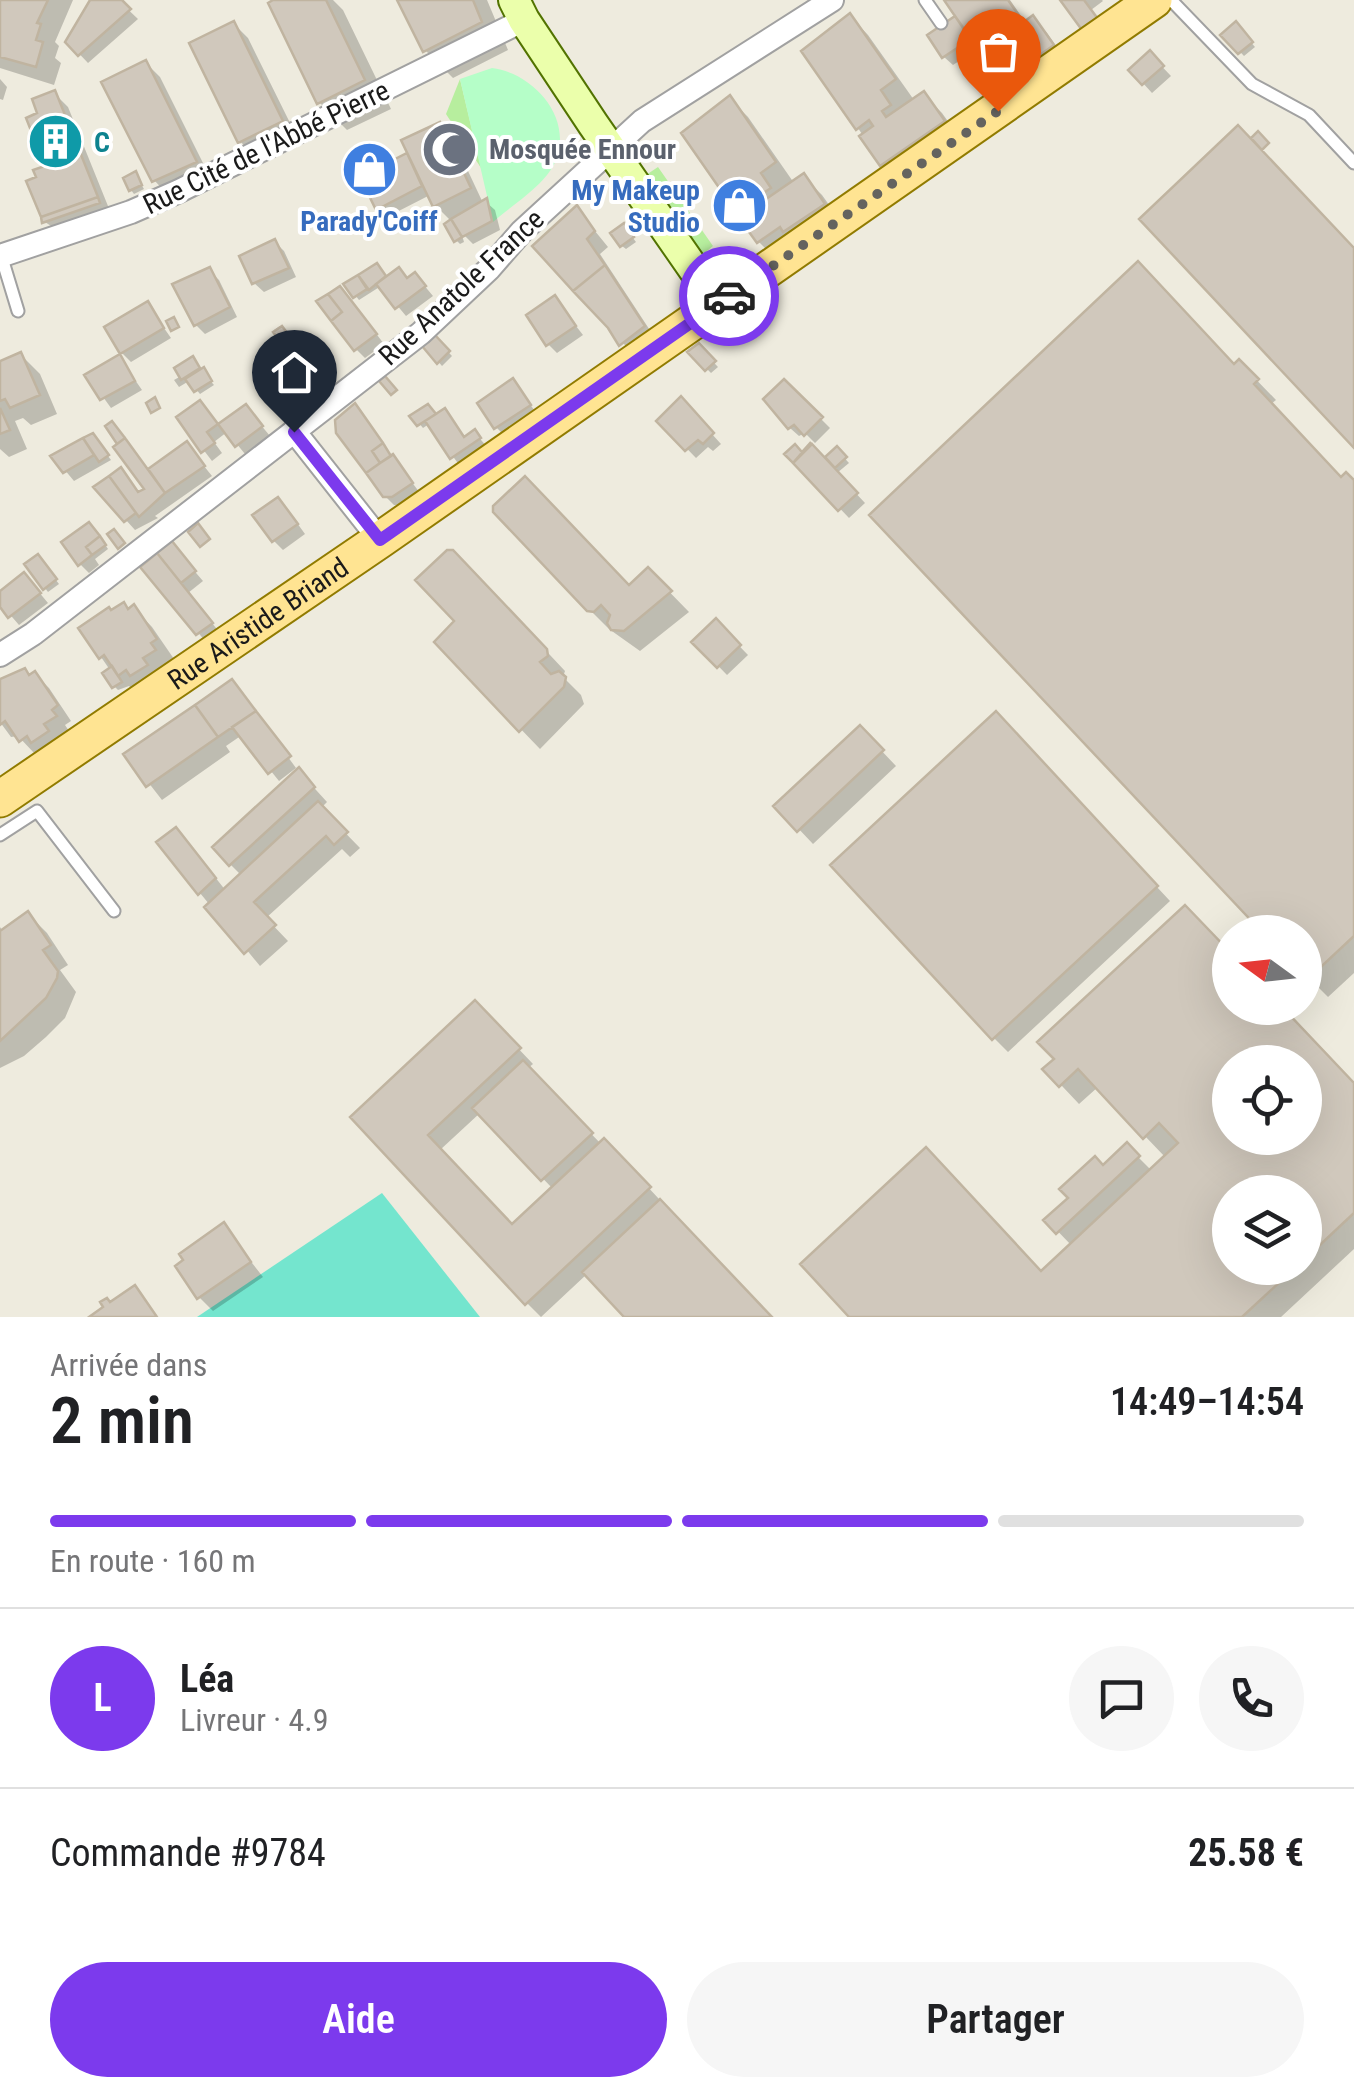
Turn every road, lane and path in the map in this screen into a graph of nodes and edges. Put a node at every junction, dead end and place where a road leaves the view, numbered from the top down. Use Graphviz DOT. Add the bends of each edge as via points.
graph roads {
  1 [pos="832,0"];
  2 [pos="925,0"];
  3 [pos="1154,0"];
  4 [pos="1171,0"];
  5 [pos="519,10"];
  6 [pos="941,23"];
  7 [pos="610,147"];
  8 [pos="1354,162"];
  9 [pos="1,255"];
  10 [pos="718,304"];
  11 [pos="18,311"];
  12 [pos="294,432"];
  13 [pos="380,540"];
  14 [pos="0,655"];
  15 [pos="0,799"];
  16 [pos="0,835"];
  17 [pos="114,911"];
  1 -- 7 [label="street, Rue Anatole France"];
  2 -- 6 [label="lane"];
  3 -- 10 [label="main road, Rue Aristide Briand"];
  4 -- 8 [label="lane" via="1252,84 1309,115"];
  5 -- 7 [label="main road"];
  5 -- 9 [label="street, Rue Cité de l'Abbé Pierre" via="179,191"];
  7 -- 10 [label="main road"];
  7 -- 12 [label="street, Rue Anatole France" via="420,333"];
  9 -- 11 [label="lane"];
  10 -- 13 [label="main road, Rue Aristide Briand"];
  12 -- 13 [label="street"];
  12 -- 14 [label="street, Rue Anatole France"];
  13 -- 15 [label="main road, Rue Aristide Briand"];
  16 -- 17 [label="lane" via="37,811"];
}
